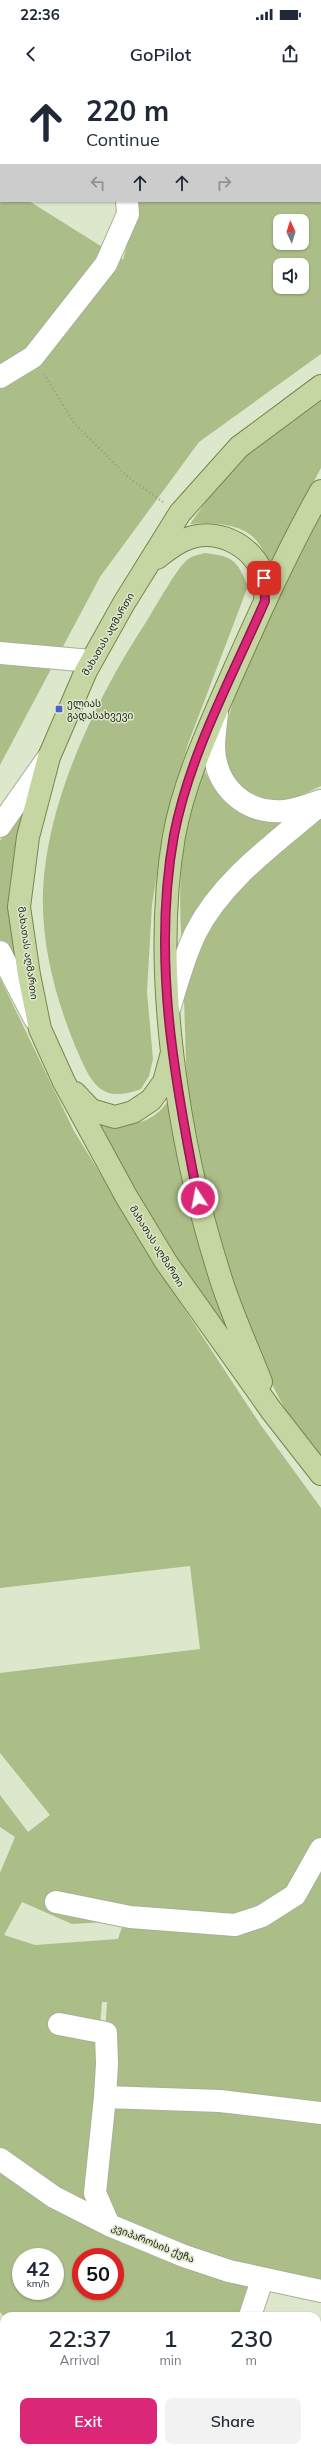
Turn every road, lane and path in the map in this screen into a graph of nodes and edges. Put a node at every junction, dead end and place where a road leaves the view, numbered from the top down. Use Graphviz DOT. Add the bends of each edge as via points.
graph roads {
  1 [pos="133,205"];
  2 [pos="33,357"];
  3 [pos="3,371"];
  4 [pos="321,386"];
  5 [pos="321,491"];
  6 [pos="180,513"];
  7 [pos="151,562"];
  8 [pos="265,601"];
  9 [pos="0,653"];
  10 [pos="91,661"];
  11 [pos="218,708"];
  12 [pos="49,757"];
  13 [pos="321,801"];
  14 [pos="321,804"];
  15 [pos="0,826"];
  16 [pos="0,952"];
  17 [pos="169,1009"];
  18 [pos="40,1029"];
  19 [pos="172,1052"];
  20 [pos="64,1082"];
  21 [pos="271,1410"];
  22 [pos="321,1474"];
  23 [pos="321,1850"];
  24 [pos="56,1902"];
  25 [pos="59,2024"];
  26 [pos="105,2097"];
  27 [pos="321,2113"];
  28 [pos="0,2160"];
  29 [pos="109,2225"];
  30 [pos="262,2280"];
  31 [pos="321,2292"];
  32 [pos="251,2312"];
  1 -- 2 [label="street" via="106,264"];
  2 -- 3 [label="street"];
  2 -- 6 [label="path" via="74,423 128,477"];
  4 -- 6 [label="main road, მახათას აღმართი" via="239,447"];
  5 -- 8 [label="main road, მახათას აღმართი"];
  6 -- 7 [label="main road, მახათას აღმართი"];
  7 -- 8 [label="main road" via="183,540 207,534 231,539 252,554 264,578"];
  7 -- 10 [label="main road, მახათას აღმართი"];
  8 -- 11 [label="main road, მახათას აღმართი"];
  9 -- 10 [label="street"];
  10 -- 12 [label="main road, მახათას აღმართი"];
  11 -- 13 [label="street" via="214,747 218,773 233,796 257,810 285,811"];
  11 -- 17 [label="main road, მახათას აღმართი" via="192,772 175,834 166,896 166,973"];
  12 -- 15 [label="street"];
  12 -- 18 [label="main road, მახათას აღმართი" via="28,837 20,907 29,975"];
  14 -- 17 [label="street" via="255,861 214,904 189,949"];
  16 -- 18 [label="street"];
  17 -- 19 [label="main road, მახათას აღმართი"];
  18 -- 20 [label="main road, მახათას აღმართი"];
  19 -- 20 [label="main road" via="164,1082 151,1100 133,1112 115,1117 90,1110"];
  19 -- 21 [label="main road, მახათას აღმართი" via="198,1198 217,1266"];
  20 -- 21 [label="main road, მახათას აღმართი" via="126,1196 166,1262"];
  21 -- 22 [label="main road, მახათას აღმართი"];
  23 -- 24 [label="street" via="295,1895 262,1916 235,1925 130,1917"];
  25 -- 26 [label="street" via="106,2033"];
  26 -- 27 [label="street" via="220,2101"];
  26 -- 29 [label="street" via="95,2193"];
  28 -- 29 [label="street, კვიპაროსის ქუჩა" via="54,2197"];
  29 -- 30 [label="street, კვიპაროსის ქუჩა" via="184,2256"];
  30 -- 31 [label="street, კვიპაროსის ქუჩა"];
  30 -- 32 [label="street"];
}
